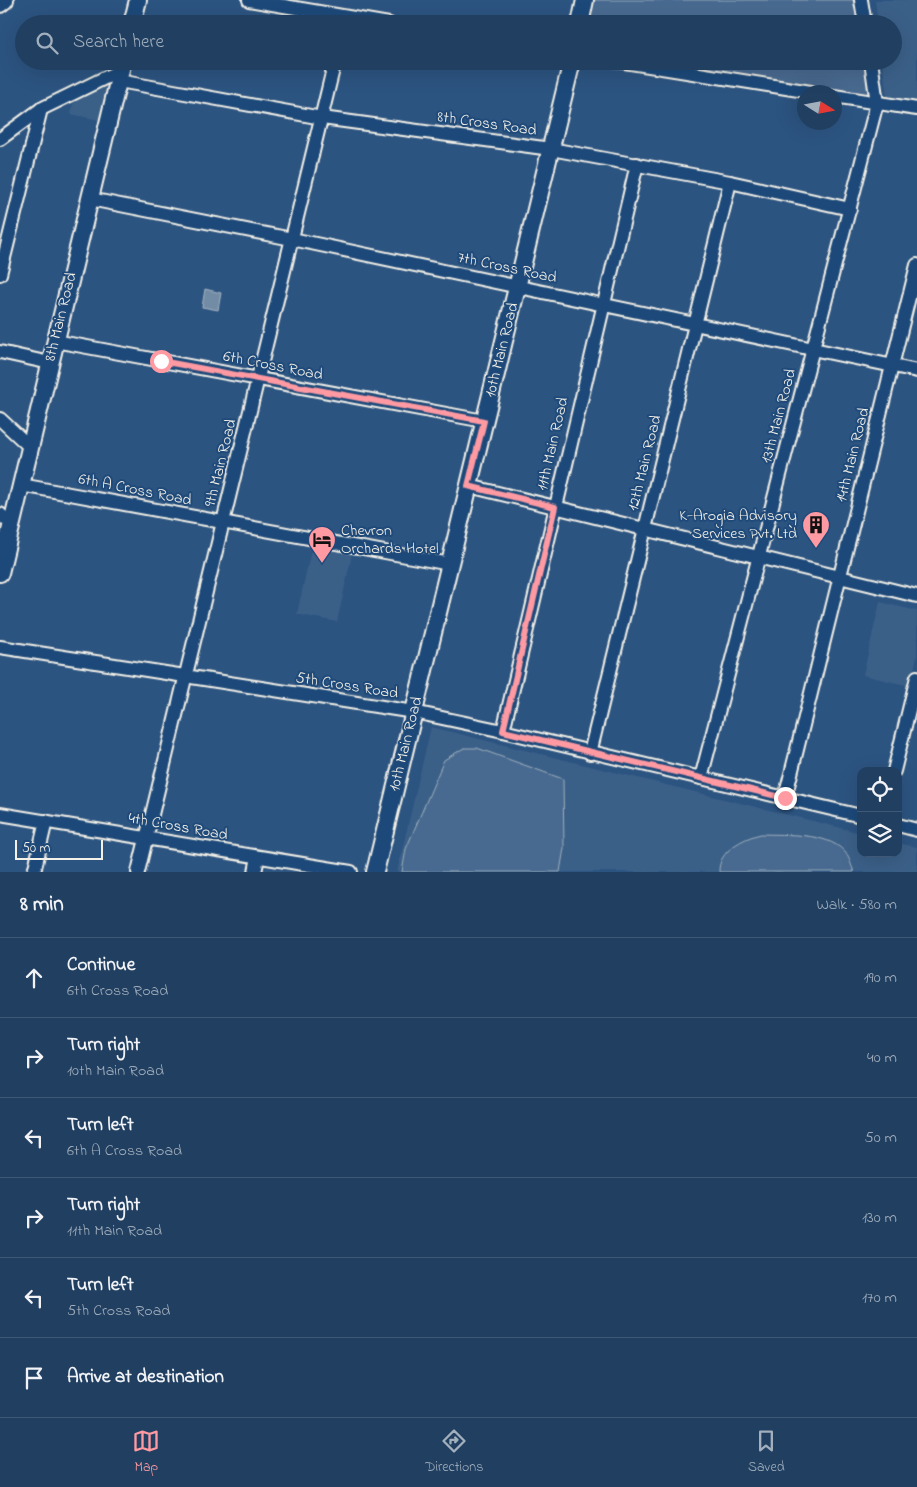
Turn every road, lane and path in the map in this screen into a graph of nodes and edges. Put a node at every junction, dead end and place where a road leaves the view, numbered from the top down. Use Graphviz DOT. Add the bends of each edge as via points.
graph roads {
  1 [pos="5,0"];
  2 [pos="138,0"];
  3 [pos="249,0"];
  4 [pos="586,0"];
  5 [pos="861,0"];
  6 [pos="0,4"];
  7 [pos="134,15"];
  8 [pos="322,15"];
  9 [pos="582,15"];
  10 [pos="864,15"];
  11 [pos="334,70"];
  12 [pos="570,70"];
  13 [pos="674,70"];
  14 [pos="872,70"];
  15 [pos="121,71"];
  16 [pos="797,90"];
  17 [pos="842,97"];
  18 [pos="878,103"];
  19 [pos="41,109"];
  20 [pos="917,109"];
  21 [pos="322,118"];
  22 [pos="0,139"];
  23 [pos="551,149"];
  24 [pos="636,164"];
  25 [pos="730,182"];
  26 [pos="90,200"];
  27 [pos="850,209"];
  28 [pos="292,239"];
  29 [pos="917,265"];
  30 [pos="0,274"];
  31 [pos="517,286"];
  32 [pos="603,304"];
  33 [pos="696,324"];
  34 [pos="55,341"];
  35 [pos="814,349"];
  36 [pos="0,352"];
  37 [pos="50,363"];
  38 [pos="892,366"];
  39 [pos="917,371"];
  40 [pos="258,379"];
  41 [pos="0,420"];
  42 [pos="484,421"];
  43 [pos="30,448"];
  44 [pos="21,485"];
  45 [pos="468,486"];
  46 [pos="555,507"];
  47 [pos="6,519"];
  48 [pos="223,524"];
  49 [pos="645,529"];
  50 [pos="759,558"];
  51 [pos="450,564"];
  52 [pos="0,573"];
  53 [pos="840,577"];
  54 [pos="917,596"];
  55 [pos="0,647"];
  56 [pos="185,677"];
  57 [pos="917,677"];
  58 [pos="414,712"];
  59 [pos="503,731"];
  60 [pos="590,753"];
  61 [pos="895,767"];
  62 [pos="701,778"];
  63 [pos="785,798"];
  64 [pos="0,814"];
  65 [pos="857,815"];
  66 [pos="46,821"];
  67 [pos="902,826"];
  68 [pos="917,830"];
  69 [pos="146,838"];
  70 [pos="258,857"];
  71 [pos="34,872"];
  72 [pos="138,872"];
  73 [pos="255,872"];
  74 [pos="351,872"];
  75 [pos="375,872"];
  1 -- 6 [label="street"];
  2 -- 7 [label="street"];
  3 -- 8 [label="street"];
  4 -- 9 [label="street"];
  5 -- 10 [label="street"];
  11 -- 21 [label="street, 9th Main Road"];
  12 -- 23 [label="street, 10th Main Road"];
  13 -- 16 [label="street"];
  14 -- 18 [label="street, 13th Main Road"];
  15 -- 19 [label="street"];
  15 -- 21 [label="street, 8th Cross Road"];
  15 -- 26 [label="street, 8th Main Road"];
  17 -- 18 [label="street"];
  18 -- 20 [label="street"];
  18 -- 27 [label="street, 13th Main Road"];
  19 -- 22 [label="street"];
  19 -- 30 [label="street"];
  21 -- 23 [label="street, 8th Cross Road"];
  21 -- 28 [label="street, 9th Main Road"];
  23 -- 24 [label="street, 8th Cross Road"];
  23 -- 31 [label="street, 10th Main Road"];
  24 -- 25 [label="street, 8th Cross Road"];
  24 -- 32 [label="street, 11th Main Road"];
  25 -- 27 [label="street, 8th Cross Road"];
  25 -- 33 [label="street, 12th Main Road"];
  26 -- 28 [label="street, 7th Cross Road"];
  26 -- 34 [label="street, 8th Main Road"];
  27 -- 35 [label="street, 13th Main Road"];
  28 -- 31 [label="street, 7th Cross Road"];
  28 -- 40 [label="street, 9th Main Road"];
  29 -- 38 [label="street, 14th Main Road"];
  31 -- 32 [label="street, 7th Cross Road"];
  31 -- 42 [label="street, 10th Main Road"];
  32 -- 33 [label="street, 7th Cross Road"];
  32 -- 46 [label="street, 11th Main Road"];
  33 -- 35 [label="street, 7th Cross Road"];
  33 -- 49 [label="street, 12th Main Road"];
  34 -- 37 [label="street, 8th Main Road"];
  34 -- 40 [label="street, 6th Cross Road"];
  35 -- 38 [label="street, 7th Cross Road"];
  35 -- 50 [label="street, 13th Main Road"];
  36 -- 37 [label="street"];
  37 -- 43 [label="street, 8th Main Road"];
  38 -- 39 [label="street, 7th Cross Road"];
  38 -- 53 [label="street, 14th Main Road"];
  40 -- 42 [label="street, 6th Cross Road"];
  40 -- 48 [label="street, 9th Main Road"];
  41 -- 43 [label="street"];
  42 -- 45 [label="street, 10th Main Road"];
  43 -- 44 [label="street, 8th Main Road"];
  44 -- 47 [label="street, 8th Main Road"];
  44 -- 48 [label="street, 6th A Cross Road"];
  45 -- 46 [label="street"];
  45 -- 51 [label="street, 10th Main Road"];
  46 -- 49 [label="street"];
  46 -- 59 [label="street, 11th Main Road"];
  47 -- 52 [label="street, 8th Main Road"];
  48 -- 51 [label="street, 6th A Cross Road"];
  48 -- 56 [label="street, 9th Main Road"];
  49 -- 50 [label="street"];
  49 -- 60 [label="street, 12th Main Road"];
  50 -- 53 [label="street"];
  50 -- 62 [label="street, 13th Main Road"];
  51 -- 58 [label="street, 10th Main Road"];
  53 -- 54 [label="street"];
  53 -- 63 [label="street, 14th Main Road"];
  55 -- 56 [label="street, 5th Cross Road"];
  56 -- 58 [label="street, 5th Cross Road"];
  56 -- 69 [label="street, 9th Main Road"];
  57 -- 61 [label="street"];
  58 -- 59 [label="street, 5th Cross Road"];
  58 -- 75 [label="street, 10th Main Road"];
  59 -- 60 [label="street, 5th Cross Road"];
  60 -- 62 [label="street, 5th Cross Road"];
  62 -- 63 [label="street, 5th Cross Road"];
  63 -- 65 [label="street, 5th Cross Road"];
  64 -- 66 [label="street, 4th Cross Road"];
  66 -- 69 [label="street, 4th Cross Road"];
  66 -- 71 [label="street"];
  67 -- 68 [label="street"];
  69 -- 70 [label="street, 4th Cross Road"];
  69 -- 72 [label="street, 9th Main Road"];
  70 -- 73 [label="street"];
  70 -- 74 [label="street, 4th Cross Road"];
}
